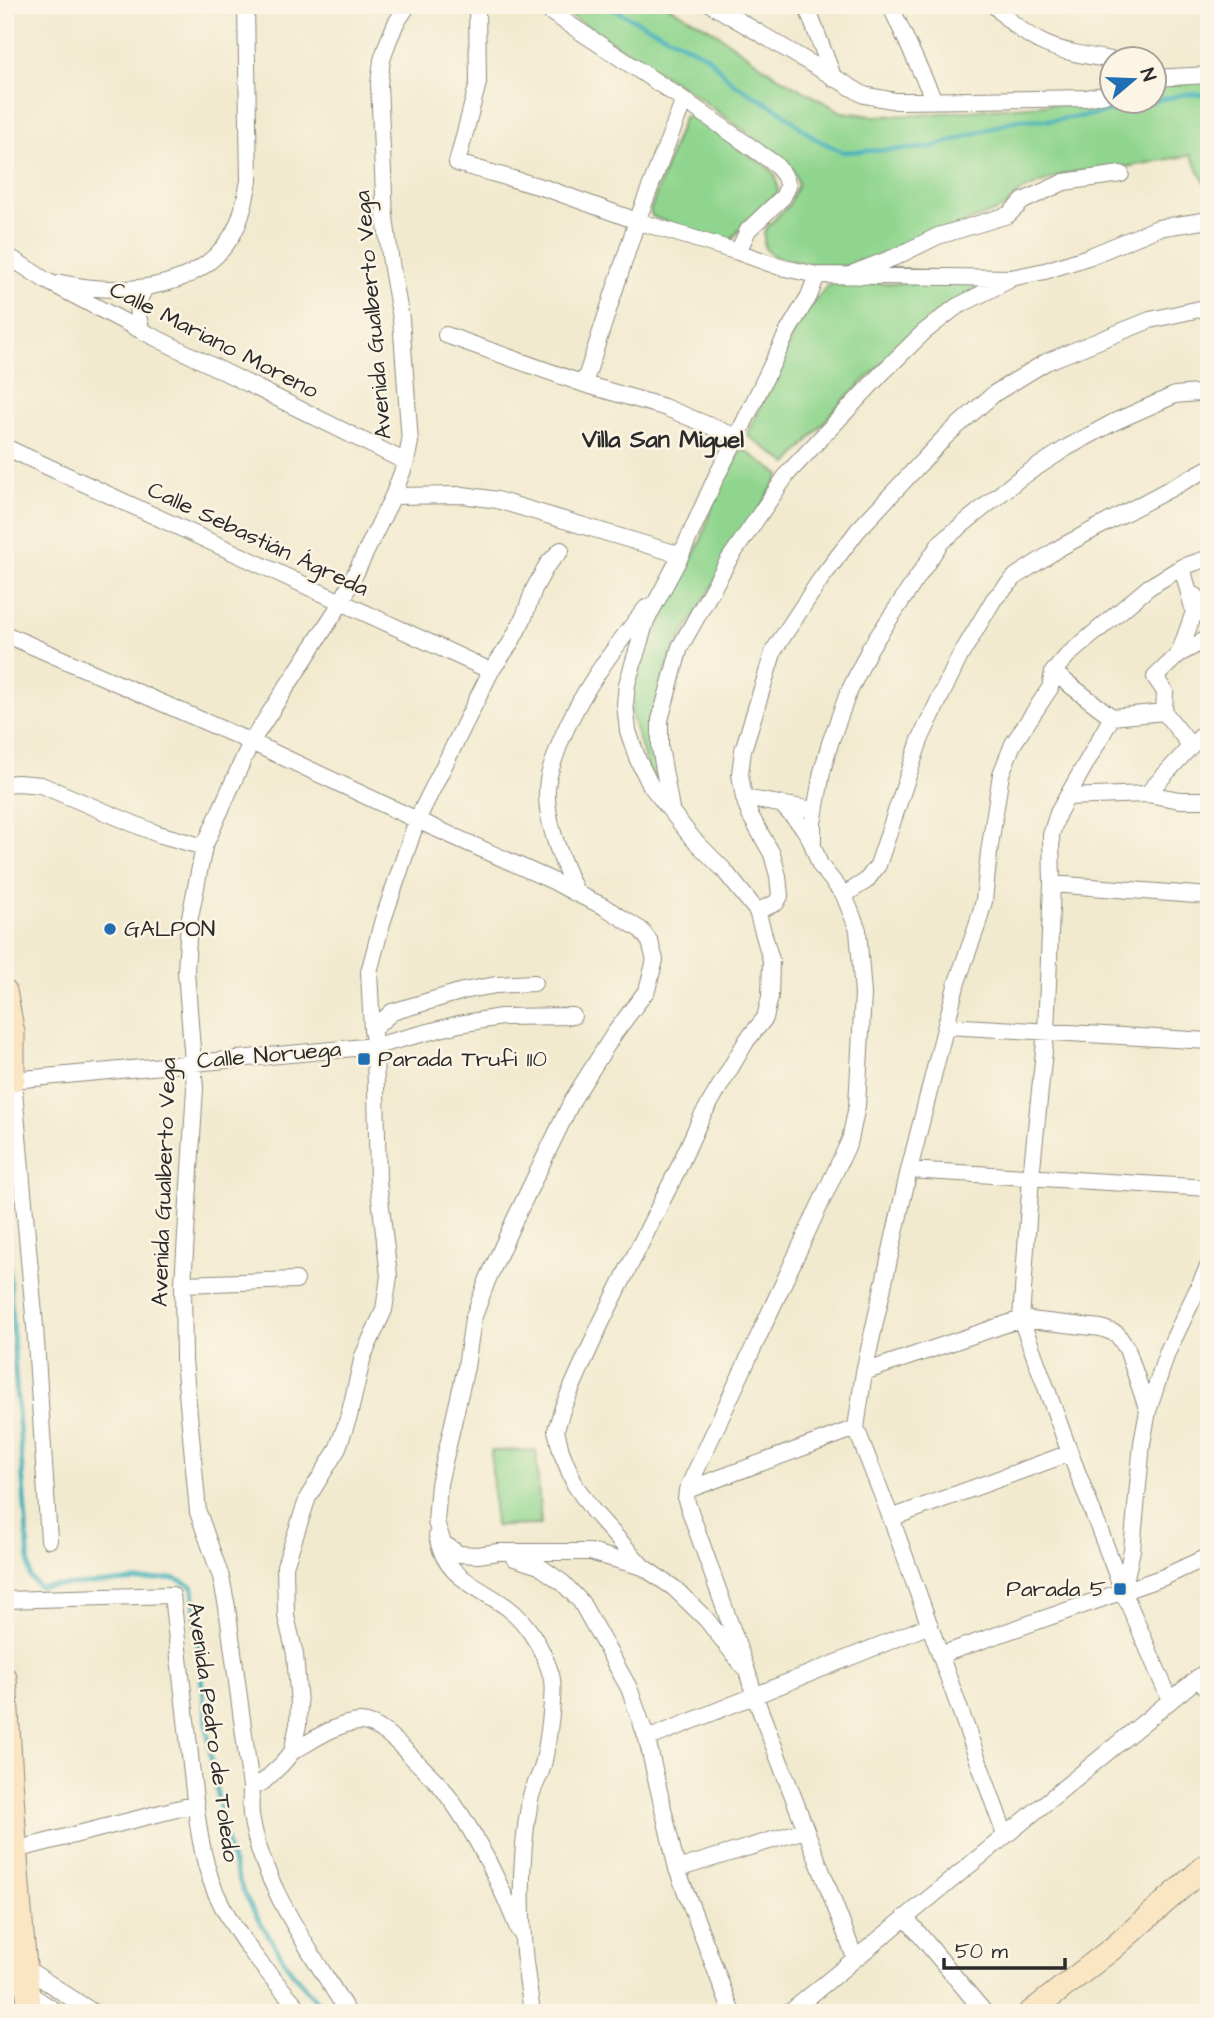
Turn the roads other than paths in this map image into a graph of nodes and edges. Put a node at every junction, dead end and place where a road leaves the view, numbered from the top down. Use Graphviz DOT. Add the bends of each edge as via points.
graph roads {
  1 [pos="246,5"];
  2 [pos="408,5"];
  3 [pos="477,5"];
  4 [pos="540,5"];
  5 [pos="712,5"];
  6 [pos="806,5"];
  7 [pos="890,5"];
  8 [pos="994,5"];
  9 [pos="1098,58"];
  10 [pos="1209,75"];
  11 [pos="1168,77"];
  12 [pos="834,79"];
  13 [pos="1098,96"];
  14 [pos="684,100"];
  15 [pos="934,100"];
  16 [pos="1121,174"];
  17 [pos="1209,220"];
  18 [pos="637,221"];
  19 [pos="738,252"];
  20 [pos="5,254"];
  21 [pos="817,275"];
  22 [pos="849,275"];
  23 [pos="1011,278"];
  24 [pos="45,280"];
  25 [pos="145,288"];
  26 [pos="1209,307"];
  27 [pos="142,331"];
  28 [pos="446,335"];
  29 [pos="584,384"];
  30 [pos="1209,392"];
  31 [pos="737,438"];
  32 [pos="5,447"];
  33 [pos="406,462"];
  34 [pos="1209,468"];
  35 [pos="393,496"];
  36 [pos="561,550"];
  37 [pos="681,555"];
  38 [pos="1209,558"];
  39 [pos="1182,567"];
  40 [pos="668,582"];
  41 [pos="341,603"];
  42 [pos="1209,622"];
  43 [pos="5,634"];
  44 [pos="1209,638"];
  45 [pos="1179,654"];
  46 [pos="491,671"];
  47 [pos="1053,672"];
  48 [pos="1164,712"];
  49 [pos="1112,717"];
  50 [pos="1209,729"];
  51 [pos="251,742"];
  52 [pos="1191,746"];
  53 [pos="5,784"];
  54 [pos="1147,794"];
  55 [pos="1067,797"];
  56 [pos="744,798"];
  57 [pos="1209,800"];
  58 [pos="783,806"];
  59 [pos="814,810"];
  60 [pos="672,813"];
  61 [pos="417,820"];
  62 [pos="813,845"];
  63 [pos="204,848"];
  64 [pos="1052,884"];
  65 [pos="577,894"];
  66 [pos="844,895"];
  67 [pos="1209,896"];
  68 [pos="757,911"];
  69 [pos="534,983"];
  70 [pos="5,991"];
  71 [pos="573,1016"];
  72 [pos="946,1026"];
  73 [pos="1046,1032"];
  74 [pos="374,1038"];
  75 [pos="1209,1041"];
  76 [pos="192,1062"];
  77 [pos="9,1080"];
  78 [pos="909,1170"];
  79 [pos="1031,1177"];
  80 [pos="1209,1188"];
  81 [pos="1209,1265"];
  82 [pos="296,1279"];
  83 [pos="183,1284"];
  84 [pos="1021,1319"];
  85 [pos="864,1373"];
  86 [pos="1148,1411"];
  87 [pos="856,1428"];
  88 [pos="1070,1452"];
  89 [pos="687,1490"];
  90 [pos="891,1518"];
  91 [pos="436,1522"];
  92 [pos="49,1540"];
  93 [pos="498,1552"];
  94 [pos="1209,1556"];
  95 [pos="643,1567"];
  96 [pos="1123,1591"];
  97 [pos="5,1600"];
  98 [pos="930,1625"];
  99 [pos="940,1654"];
  100 [pos="747,1671"];
  101 [pos="1203,1673"];
  102 [pos="5,1678"];
  103 [pos="1209,1691"];
  104 [pos="755,1697"];
  105 [pos="1170,1700"];
  106 [pos="647,1739"];
  107 [pos="292,1752"];
  108 [pos="251,1787"];
  109 [pos="196,1804"];
  110 [pos="805,1830"];
  111 [pos="1005,1835"];
  112 [pos="15,1850"];
  113 [pos="1209,1863"];
  114 [pos="677,1869"];
  115 [pos="905,1917"];
  116 [pos="523,1940"];
  117 [pos="855,1958"];
  118 [pos="24,1967"];
  119 [pos="29,2003"];
  120 [pos="797,2010"];
  121 [pos="58,2013"];
  122 [pos="94,2013"];
  123 [pos="303,2013"];
  124 [pos="348,2013"];
  125 [pos="532,2013"];
  126 [pos="732,2013"];
  127 [pos="985,2013"];
  128 [pos="1030,2013"];
  1 -- 25 [label="street" via="249,181 244,208 219,254 200,270"];
  2 -- 33 [label="street, Avenida Gualberto Vega" via="388,42 379,84 385,217 401,319 410,442"];
  3 -- 18 [label="street" via="478,83 457,163"];
  4 -- 14 [label="street"];
  5 -- 12 [label="street"];
  6 -- 12 [label="street"];
  7 -- 15 [label="street"];
  8 -- 9 [label="street" via="1030,38"];
  10 -- 11 [label="street"];
  12 -- 15 [label="street" via="864,95 896,101"];
  13 -- 15 [label="street"];
  14 -- 18 [label="street"];
  14 -- 19 [label="street" via="775,164 788,186 783,197 748,230"];
  16 -- 22 [label="street" via="1063,182 1023,201 1008,215 938,236"];
  17 -- 23 [label="street" via="1158,228 1087,257"];
  18 -- 19 [label="street"];
  18 -- 29 [label="street"];
  19 -- 21 [label="street"];
  20 -- 24 [label="street, Calle Mariano Moreno"];
  21 -- 22 [label="street"];
  21 -- 31 [label="street"];
  22 -- 23 [label="street"];
  23 -- 60 [label="street" via="956,307 883,372 788,473 728,561 680,647 660,720"];
  24 -- 25 [label="street" via="98,288"];
  24 -- 27 [label="street, Calle Mariano Moreno"];
  25 -- 27 [label="street" via="137,301"];
  26 -- 56 [label="street" via="1150,320 1046,362 995,393 946,436 858,530 774,650 743,750"];
  27 -- 33 [label="street, Calle Mariano Moreno"];
  28 -- 29 [label="street"];
  29 -- 31 [label="street" via="664,407"];
  30 -- 59 [label="street" via="1175,395 1068,447 1020,478 941,542 864,660 830,743"];
  31 -- 37 [label="street"];
  32 -- 41 [label="street, Calle Sebastián Ágreda"];
  33 -- 35 [label="street, Avenida Gualberto Vega"];
  34 -- 66 [label="street" via="1060,547 1016,576 994,599 959,658 920,740 878,865 866,881"];
  35 -- 37 [label="street" via="463,495 497,500"];
  35 -- 41 [label="street, Avenida Gualberto Vega"];
  36 -- 46 [label="street" via="547,565 510,644"];
  37 -- 40 [label="street"];
  38 -- 39 [label="street"];
  39 -- 42 [label="street"];
  39 -- 45 [label="street" via="1194,612"];
  39 -- 47 [label="street" via="1149,587"];
  40 -- 60 [label="street" via="646,621 625,704 638,760"];
  40 -- 65 [label="street" via="617,645 583,698 562,737 547,781 558,852"];
  41 -- 46 [label="street, Calle Sebastián Ágreda"];
  41 -- 51 [label="street, Avenida Gualberto Vega"];
  43 -- 51 [label="street"];
  44 -- 45 [label="street"];
  45 -- 48 [label="street" via="1156,677 1165,692"];
  46 -- 61 [label="street"];
  47 -- 49 [label="street"];
  47 -- 72 [label="street" via="1050,688 1013,744 1001,774 984,901"];
  48 -- 49 [label="street"];
  48 -- 52 [label="street"];
  49 -- 55 [label="street"];
  50 -- 52 [label="street"];
  51 -- 61 [label="street"];
  51 -- 63 [label="street, Avenida Gualberto Vega"];
  52 -- 54 [label="street"];
  53 -- 63 [label="street" via="41,785 158,834"];
  54 -- 55 [label="street"];
  54 -- 57 [label="street"];
  55 -- 64 [label="street" via="1051,835"];
  56 -- 58 [label="street"];
  56 -- 68 [label="street" via="778,876 776,903"];
  58 -- 59 [label="street"];
  58 -- 62 [label="street"];
  59 -- 62 [label="street"];
  60 -- 68 [label="street"];
  61 -- 65 [label="street"];
  61 -- 74 [label="street" via="369,972"];
  62 -- 66 [label="street" via="820,865"];
  63 -- 76 [label="street, Avenida Gualberto Vega" via="188,934"];
  64 -- 67 [label="street"];
  64 -- 73 [label="street"];
  65 -- 91 [label="street" via="641,930 655,960 648,990 573,1099 487,1281 473,1319 439,1484"];
  66 -- 89 [label="street" via="858,930 863,994 857,1106 850,1140"];
  68 -- 95 [label="street" via="771,960 765,1018 701,1118 601,1323 556,1430 575,1485"];
  69 -- 74 [label="street" via="463,991 393,1012"];
  70 -- 77 [label="street" via="13,1033"];
  71 -- 74 [label="street, Calle Noruega" via="501,1017"];
  72 -- 73 [label="street"];
  72 -- 78 [label="street"];
  73 -- 75 [label="street"];
  73 -- 79 [label="street"];
  74 -- 76 [label="street, Calle Noruega"];
  74 -- 107 [label="street" via="378,1181 389,1276 384,1310 363,1356 337,1450 308,1497 285,1566 286,1616 299,1704"];
  76 -- 77 [label="street, Calle Noruega"];
  76 -- 83 [label="street, Avenida Gualberto Vega" via="195,1088"];
  77 -- 92 [label="street" via="34,1326"];
  78 -- 79 [label="street"];
  78 -- 85 [label="street"];
  79 -- 80 [label="street"];
  79 -- 84 [label="street"];
  81 -- 86 [label="street" via="1167,1353"];
  82 -- 83 [label="street"];
  83 -- 108 [label="street, Avenida Gualberto Vega" via="184,1360 198,1512 227,1606"];
  84 -- 85 [label="street"];
  84 -- 86 [label="street" via="1117,1334 1127,1349"];
  84 -- 88 [label="street"];
  85 -- 87 [label="street"];
  86 -- 96 [label="street"];
  87 -- 89 [label="street"];
  87 -- 90 [label="street"];
  88 -- 90 [label="street"];
  88 -- 96 [label="street"];
  89 -- 100 [label="street" via="686,1500"];
  90 -- 98 [label="street"];
  91 -- 93 [label="street" via="443,1543 459,1553"];
  91 -- 116 [label="street" via="443,1558 455,1573 510,1609 530,1632 552,1678 543,1765 530,1798 522,1872"];
  93 -- 95 [label="street" via="590,1552"];
  93 -- 106 [label="street" via="539,1566 581,1602 629,1688"];
  94 -- 96 [label="street"];
  95 -- 100 [label="street" via="674,1588 706,1619"];
  96 -- 99 [label="street"];
  96 -- 105 [label="street"];
  97 -- 109 [label="street, Avenida Pedro de Toledo" via="172,1595"];
  98 -- 99 [label="street"];
  98 -- 104 [label="street"];
  99 -- 111 [label="street"];
  100 -- 104 [label="street"];
  101 -- 103 [label="street"];
  101 -- 105 [label="street"];
  102 -- 112 [label="street"];
  104 -- 106 [label="street"];
  104 -- 110 [label="street"];
  105 -- 111 [label="street"];
  106 -- 114 [label="street"];
  107 -- 108 [label="street"];
  107 -- 116 [label="street" via="339,1727 361,1722 398,1742 442,1788 475,1838"];
  108 -- 124 [label="street, Avenida Gualberto Vega" via="251,1813 269,1876"];
  109 -- 112 [label="street"];
  109 -- 123 [label="street, Avenida Pedro de Toledo" via="215,1891 236,1932"];
  110 -- 114 [label="street"];
  110 -- 117 [label="street"];
  111 -- 115 [label="street"];
  112 -- 118 [label="street"];
  113 -- 128 [label="street"];
  114 -- 126 [label="street"];
  115 -- 117 [label="street"];
  115 -- 127 [label="street"];
  116 -- 125 [label="street"];
  117 -- 120 [label="street"];
  118 -- 119 [label="street"];
  118 -- 122 [label="street"];
  119 -- 121 [label="street"];
}
